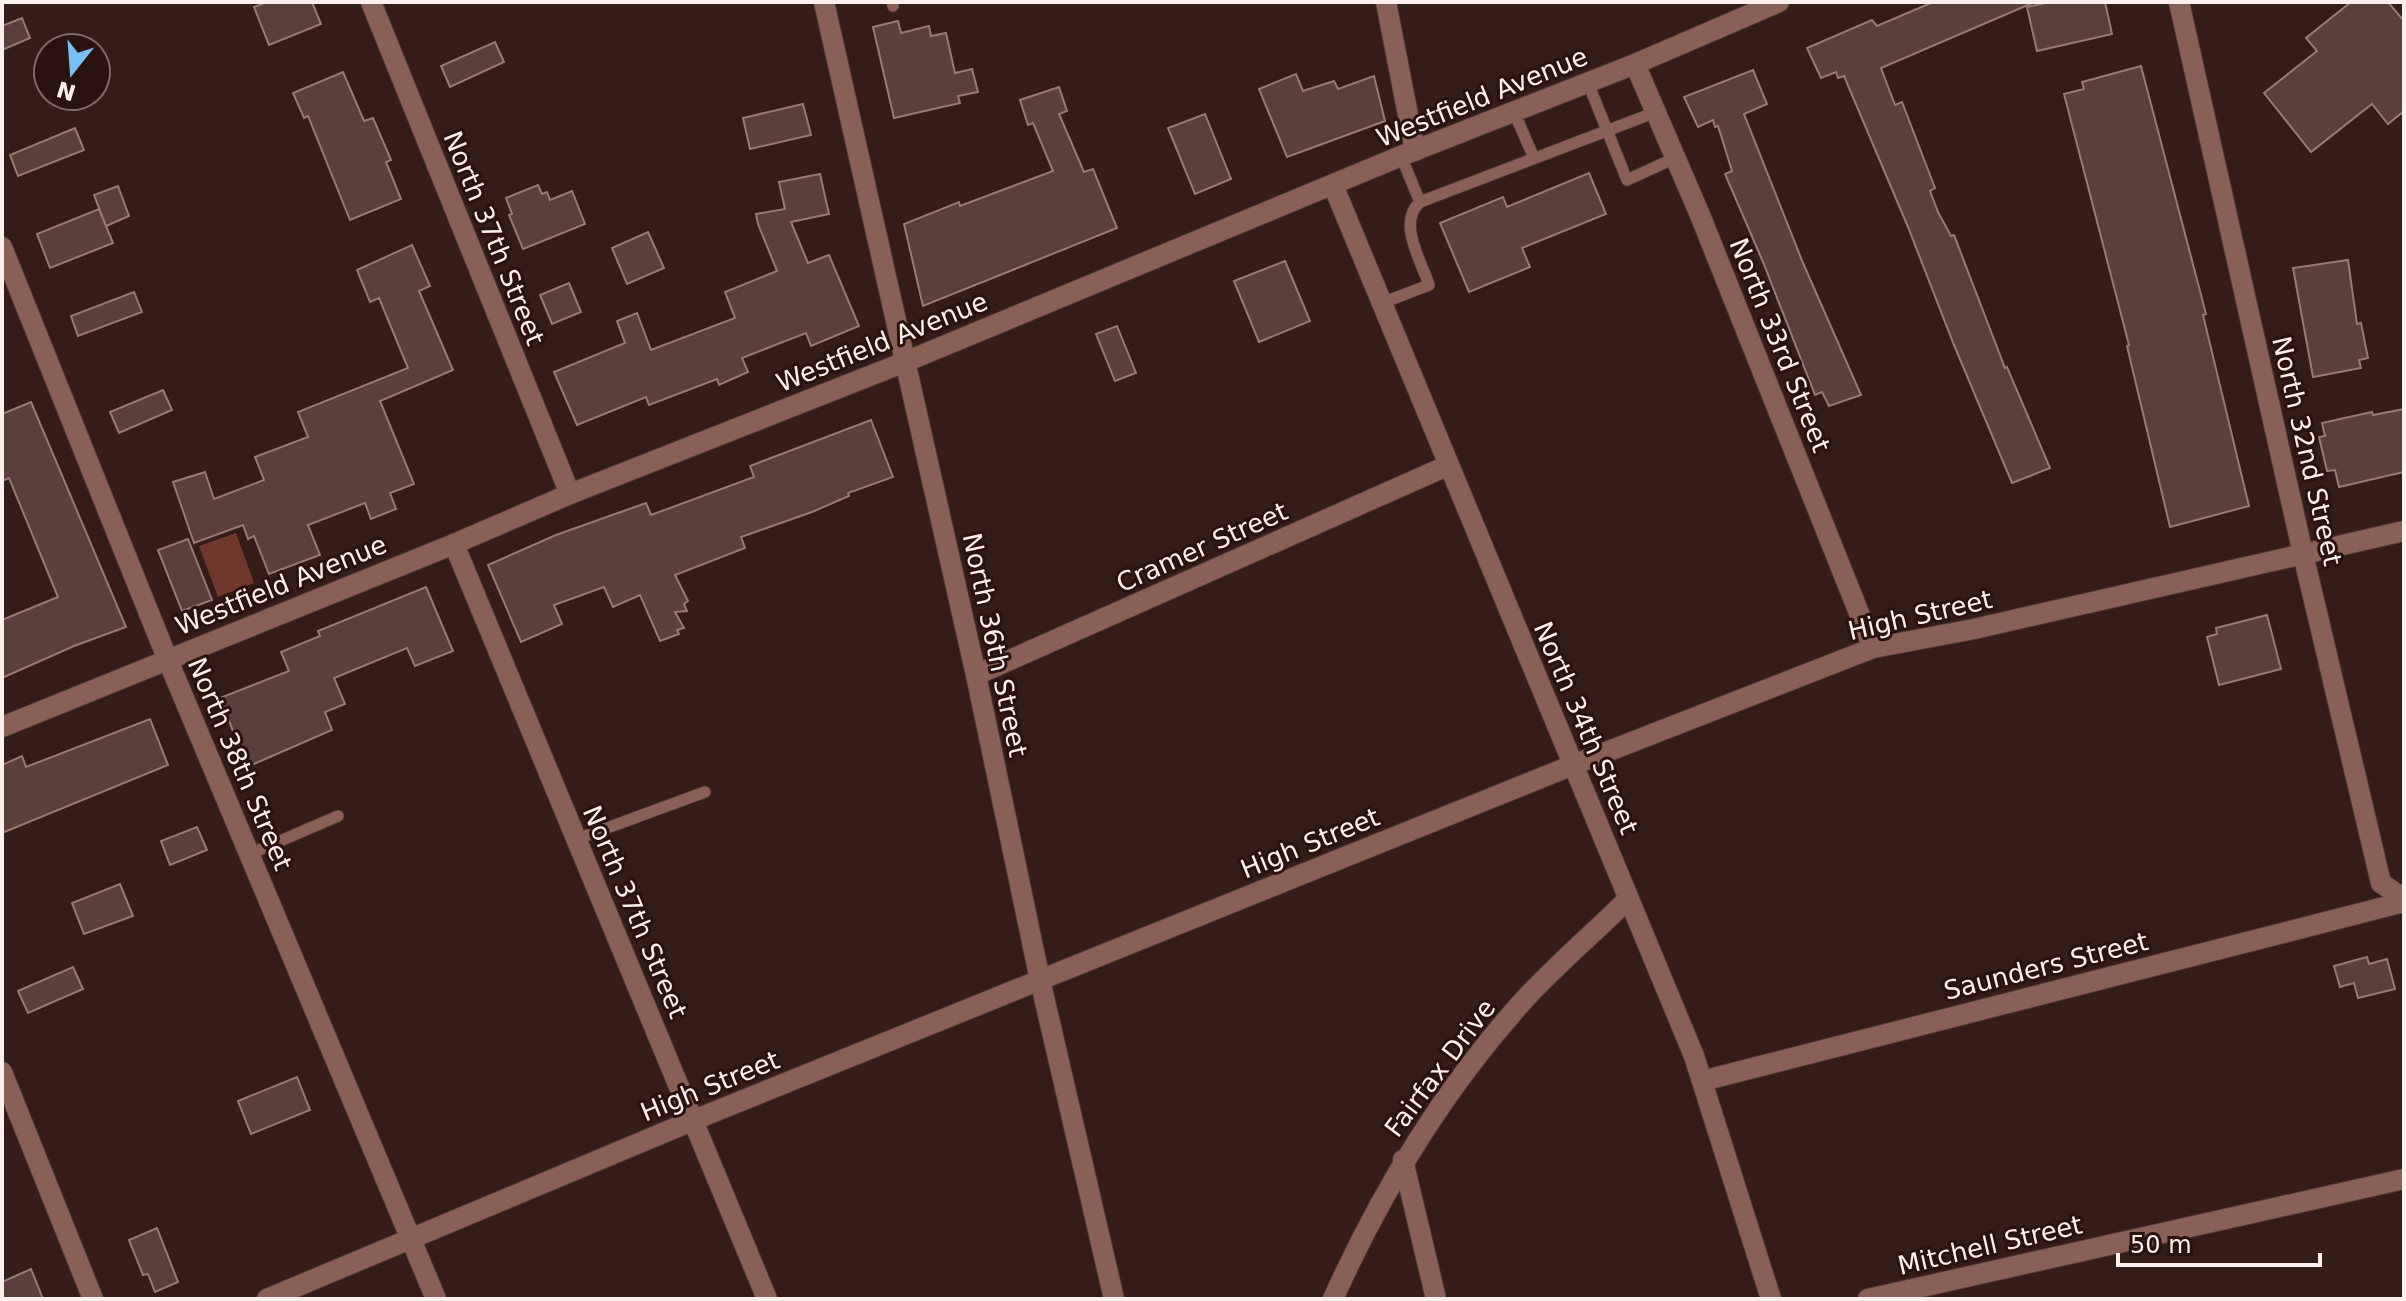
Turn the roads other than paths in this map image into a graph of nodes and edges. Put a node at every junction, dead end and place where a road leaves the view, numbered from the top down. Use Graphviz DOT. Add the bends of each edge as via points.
graph roads {
  1 [pos="371,2"];
  2 [pos="824,2"];
  3 [pos="1386,2"];
  4 [pos="1779,2"];
  5 [pos="2179,2"];
  6 [pos="1635,64"];
  7 [pos="1588,83"];
  8 [pos="1514,112"];
  9 [pos="1656,112"];
  10 [pos="1606,131"];
  11 [pos="1408,153"];
  12 [pos="1534,158"];
  13 [pos="1675,158"];
  14 [pos="1333,185"];
  15 [pos="1420,202"];
  16 [pos="2,247"];
  17 [pos="1382,303"];
  18 [pos="905,362"];
  19 [pos="1449,465"];
  20 [pos="570,494"];
  21 [pos="2404,531"];
  22 [pos="454,544"];
  23 [pos="2303,554"];
  24 [pos="1873,648"];
  25 [pos="167,658"];
  26 [pos="976,675"];
  27 [pos="2,727"];
  28 [pos="1573,765"];
  29 [pos="705,792"];
  30 [pos="338,816"];
  31 [pos="577,839"];
  32 [pos="250,854"];
  33 [pos="1628,899"];
  34 [pos="2404,901"];
  35 [pos="1040,980"];
  36 [pos="2,1072"];
  37 [pos="1702,1081"];
  38 [pos="694,1120"];
  39 [pos="1403,1160"];
  40 [pos="2404,1179"];
  41 [pos="412,1239"];
  42 [pos="93,1299"];
  43 [pos="267,1299"];
  44 [pos="436,1299"];
  45 [pos="767,1299"];
  46 [pos="1114,1299"];
  47 [pos="1333,1299"];
  48 [pos="1436,1299"];
  49 [pos="1771,1299"];
  50 [pos="1868,1299"];
  1 -- 20 [label="street, North 37th Street"];
  2 -- 18 [label="street, North 36th Street"];
  3 -- 11 [label="street"];
  4 -- 6 [label="street, Westfield Avenue"];
  5 -- 23 [label="street, North 32nd Street"];
  6 -- 7 [label="street, Westfield Avenue"];
  6 -- 9 [label="street, North 33rd Street"];
  7 -- 8 [label="street, Westfield Avenue"];
  7 -- 10 [label="lane"];
  8 -- 11 [label="street, Westfield Avenue"];
  8 -- 12 [label="lane"];
  9 -- 10 [label="lane"];
  9 -- 13 [label="street, North 33rd Street"];
  10 -- 12 [label="lane"];
  10 -- 13 [label="lane" via="1627,180"];
  11 -- 14 [label="street, Westfield Avenue"];
  11 -- 15 [label="lane"];
  12 -- 15 [label="lane"];
  13 -- 24 [label="street, North 33rd Street"];
  14 -- 17 [label="street, North 34th Street"];
  14 -- 18 [label="street, Westfield Avenue"];
  15 -- 17 [label="lane" via="1408,223 1429,285"];
  16 -- 25 [label="street, North 38th Street"];
  17 -- 19 [label="street, North 34th Street"];
  18 -- 20 [label="street, Westfield Avenue"];
  18 -- 26 [label="street, North 36th Street"];
  19 -- 26 [label="street, Cramer Street"];
  19 -- 28 [label="street, North 34th Street"];
  20 -- 22 [label="street, Westfield Avenue"];
  21 -- 23 [label="street, High Street"];
  22 -- 25 [label="street, Westfield Avenue"];
  22 -- 31 [label="street, North 37th Street"];
  23 -- 24 [label="street, High Street"];
  23 -- 34 [label="street, North 32nd Street" via="2381,883"];
  24 -- 28 [label="street, High Street"];
  25 -- 27 [label="street, Westfield Avenue"];
  25 -- 32 [label="street, North 38th Street"];
  26 -- 35 [label="street, North 36th Street"];
  28 -- 33 [label="street, North 34th Street"];
  28 -- 35 [label="street, High Street"];
  29 -- 31 [label="lane"];
  30 -- 32 [label="lane"];
  31 -- 38 [label="street, North 37th Street"];
  32 -- 41 [label="street, North 38th Street"];
  33 -- 37 [label="street, North 34th Street"];
  33 -- 39 [label="street, Fairfax Drive" via="1524,1000 1460,1077"];
  34 -- 37 [label="street, Saunders Street"];
  35 -- 38 [label="street, High Street"];
  35 -- 46 [label="street, North 36th Street"];
  36 -- 42 [label="street"];
  37 -- 49 [label="street, North 34th Street"];
  38 -- 41 [label="street, High Street"];
  38 -- 45 [label="street, North 37th Street"];
  39 -- 47 [label="street, Fairfax Drive"];
  39 -- 48 [label="street"];
  40 -- 50 [label="street, Mitchell Street"];
  41 -- 43 [label="street, High Street"];
  41 -- 44 [label="street, North 38th Street"];
}
